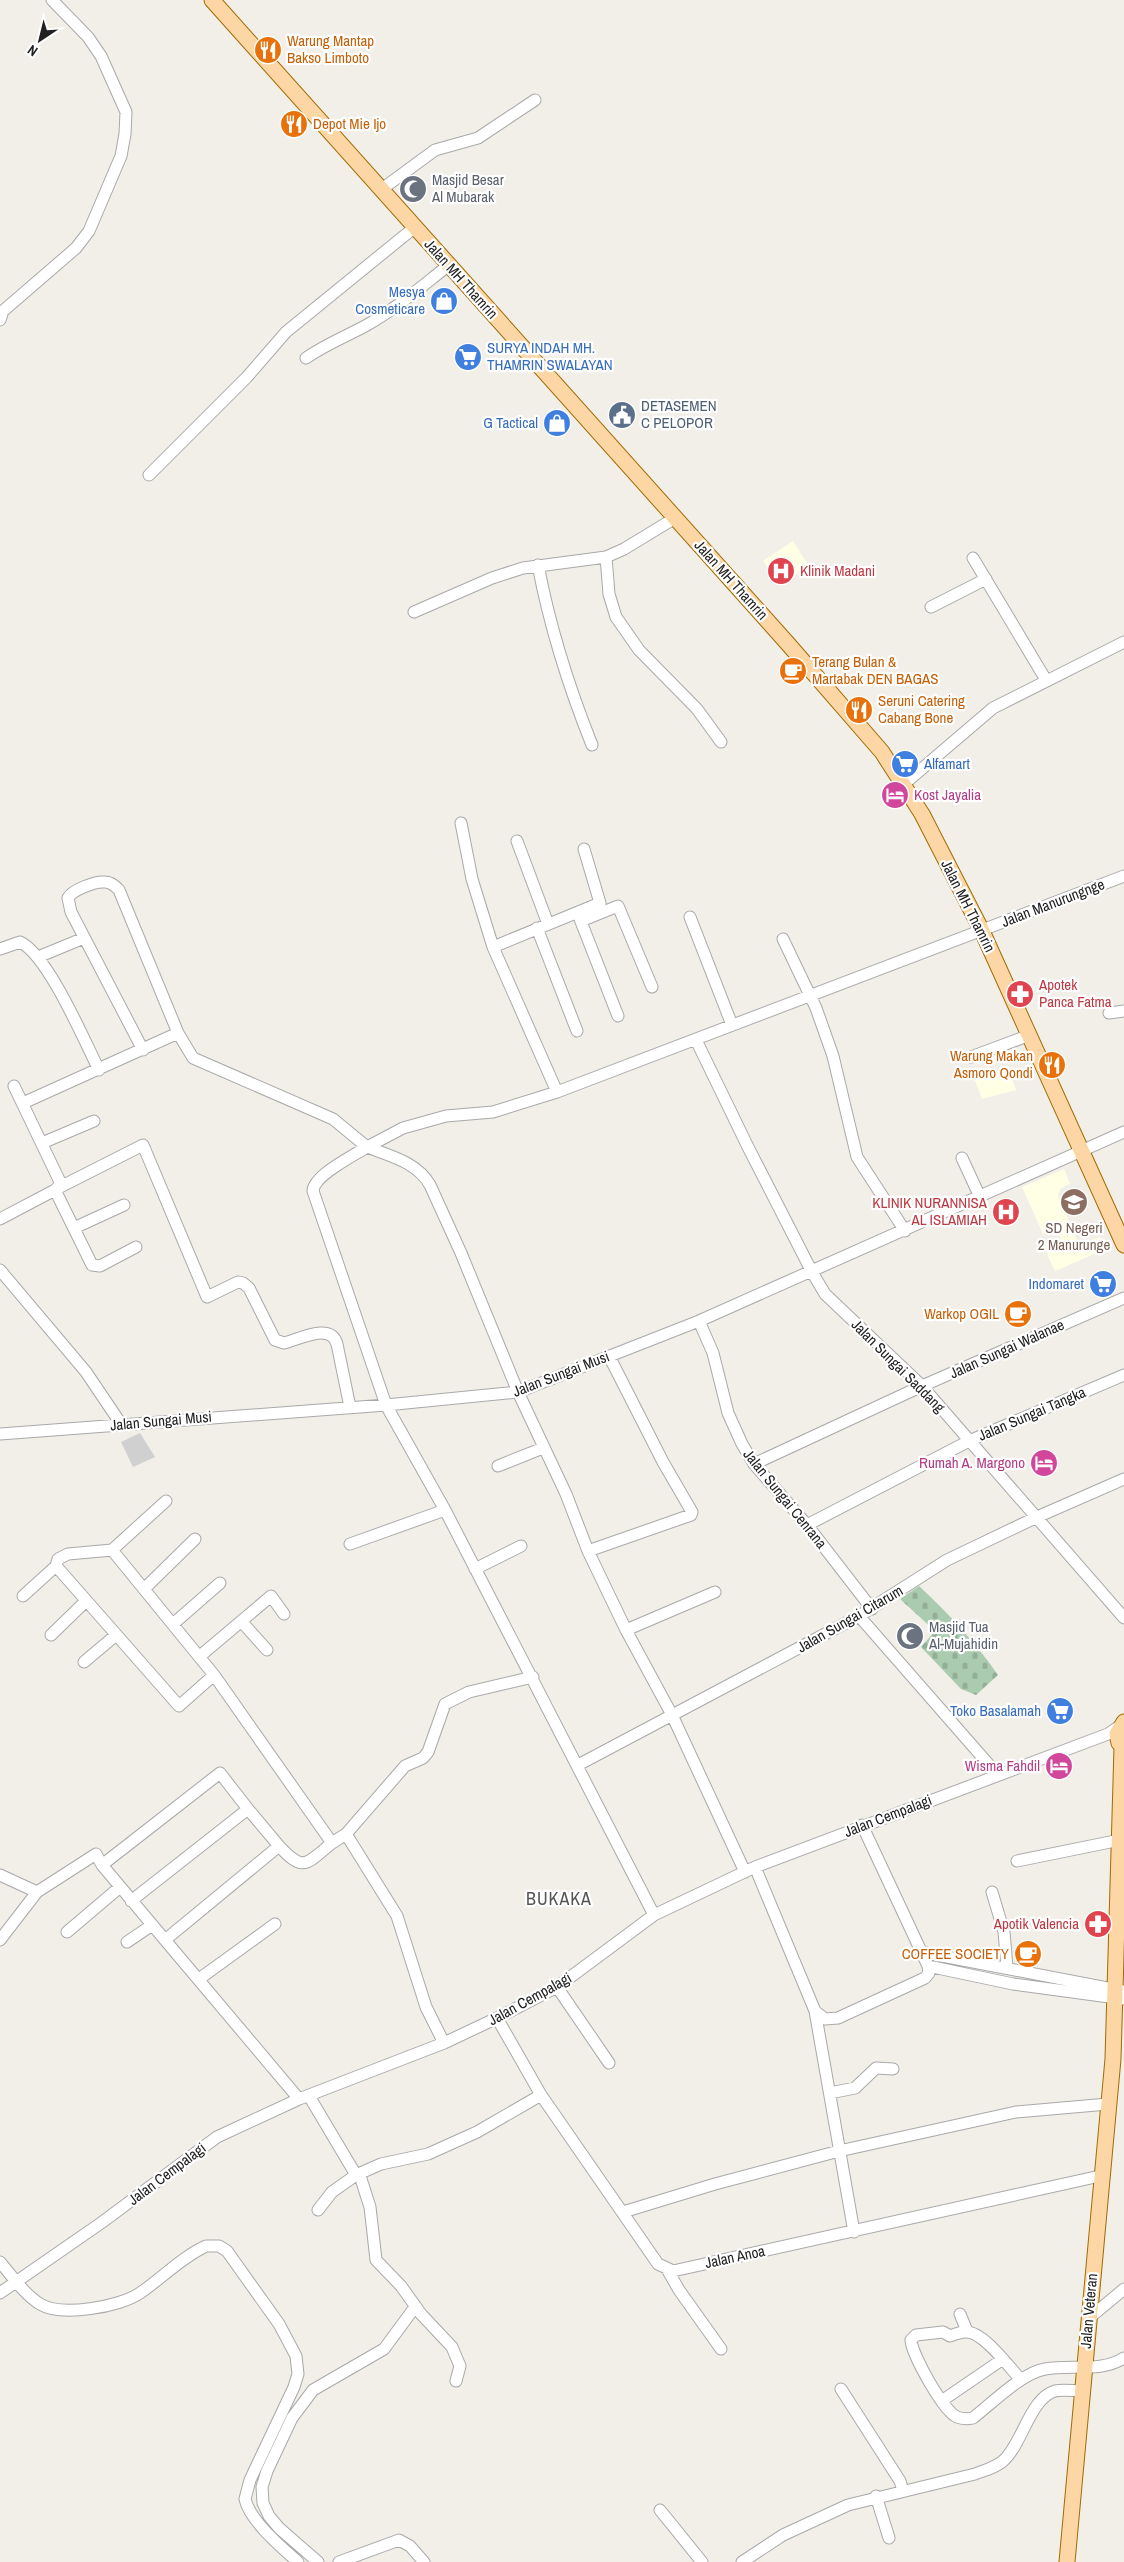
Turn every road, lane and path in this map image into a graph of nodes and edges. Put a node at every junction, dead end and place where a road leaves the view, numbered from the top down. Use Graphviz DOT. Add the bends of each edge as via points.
graph roads {
  1 [pos="52,0"];
  2 [pos="212,0"];
  3 [pos="535,100"];
  4 [pos="382,189"];
  5 [pos="415,227"];
  6 [pos="448,265"];
  7 [pos="1,313"];
  8 [pos="306,358"];
  9 [pos="148,475"];
  10 [pos="675,518"];
  11 [pos="606,557"];
  12 [pos="973,558"];
  13 [pos="538,565"];
  14 [pos="986,579"];
  15 [pos="931,608"];
  16 [pos="414,612"];
  17 [pos="1124,642"];
  18 [pos="1046,680"];
  19 [pos="721,742"];
  20 [pos="592,745"];
  21 [pos="904,784"];
  22 [pos="461,823"];
  23 [pos="517,841"];
  24 [pos="584,849"];
  25 [pos="1124,876"];
  26 [pos="579,917"];
  27 [pos="690,917"];
  28 [pos="548,924"];
  29 [pos="537,928"];
  30 [pos="982,931"];
  31 [pos="84,938"];
  32 [pos="783,939"];
  33 [pos="493,947"];
  34 [pos="0,949"];
  35 [pos="38,957"];
  36 [pos="652,987"];
  37 [pos="809,996"];
  38 [pos="1124,1011"];
  39 [pos="1109,1013"];
  40 [pos="618,1016"];
  41 [pos="732,1026"];
  42 [pos="577,1031"];
  43 [pos="178,1033"];
  44 [pos="1030,1035"];
  45 [pos="696,1040"];
  46 [pos="143,1050"];
  47 [pos="971,1057"];
  48 [pos="99,1070"];
  49 [pos="14,1086"];
  50 [pos="557,1092"];
  51 [pos="23,1103"];
  52 [pos="94,1121"];
  53 [pos="1124,1132"];
  54 [pos="42,1143"];
  55 [pos="367,1147"];
  56 [pos="1081,1151"];
  57 [pos="962,1158"];
  58 [pos="57,1188"];
  59 [pos="980,1197"];
  60 [pos="124,1205"];
  61 [pos="0,1219"];
  62 [pos="74,1228"];
  63 [pos="905,1231"];
  64 [pos="1124,1245"];
  65 [pos="136,1247"];
  66 [pos="0,1270"];
  67 [pos="812,1272"];
  68 [pos="1124,1298"];
  69 [pos="699,1322"];
  70 [pos="608,1356"];
  71 [pos="1124,1375"];
  72 [pos="922,1386"];
  73 [pos="518,1392"];
  74 [pos="386,1405"];
  75 [pos="350,1407"];
  76 [pos="121,1424"];
  77 [pos="0,1434"];
  78 [pos="969,1441"];
  79 [pos="543,1448"];
  80 [pos="754,1464"];
  81 [pos="498,1466"];
  82 [pos="1124,1479"];
  83 [pos="166,1501"];
  84 [pos="445,1510"];
  85 [pos="1037,1516"];
  86 [pos="807,1525"];
  87 [pos="195,1539"];
  88 [pos="350,1544"];
  89 [pos="521,1546"];
  90 [pos="112,1550"];
  91 [pos="588,1551"];
  92 [pos="56,1566"];
  93 [pos="476,1568"];
  94 [pos="220,1583"];
  95 [pos="144,1589"];
  96 [pos="715,1592"];
  97 [pos="22,1596"];
  98 [pos="86,1601"];
  99 [pos="872,1608"];
  100 [pos="284,1614"];
  101 [pos="860,1616"];
  102 [pos="1124,1618"];
  103 [pos="241,1621"];
  104 [pos="173,1624"];
  105 [pos="626,1630"];
  106 [pos="51,1635"];
  107 [pos="116,1635"];
  108 [pos="267,1650"];
  109 [pos="200,1656"];
  110 [pos="84,1662"];
  111 [pos="214,1675"];
  112 [pos="533,1677"];
  113 [pos="672,1715"];
  114 [pos="1119,1736"];
  115 [pos="578,1765"];
  116 [pos="998,1774"];
  117 [pos="1122,1779"];
  118 [pos="248,1809"];
  119 [pos="862,1825"];
  120 [pos="346,1834"];
  121 [pos="1120,1840"];
  122 [pos="332,1843"];
  123 [pos="278,1846"];
  124 [pos="1017,1861"];
  125 [pos="102,1865"];
  126 [pos="750,1870"];
  127 [pos="0,1875"];
  128 [pos="120,1887"];
  129 [pos="37,1892"];
  130 [pos="992,1892"];
  131 [pos="130,1901"];
  132 [pos="654,1915"];
  133 [pos="275,1924"];
  134 [pos="152,1925"];
  135 [pos="67,1932"];
  136 [pos="0,1940"];
  137 [pos="165,1940"];
  138 [pos="127,1942"];
  139 [pos="921,1952"];
  140 [pos="928,1966"];
  141 [pos="1007,1967"];
  142 [pos="198,1979"];
  143 [pos="557,1987"];
  144 [pos="1120,1995"];
  145 [pos="815,2011"];
  146 [pos="497,2018"];
  147 [pos="444,2043"];
  148 [pos="1118,2055"];
  149 [pos="609,2063"];
  150 [pos="893,2069"];
  151 [pos="830,2093"];
  152 [pos="541,2095"];
  153 [pos="304,2098"];
  154 [pos="1108,2104"];
  155 [pos="839,2151"];
  156 [pos="356,2175"];
  157 [pos="1100,2176"];
  158 [pos="318,2210"];
  159 [pos="623,2212"];
  160 [pos="854,2232"];
  161 [pos="0,2262"];
  162 [pos="667,2270"];
  163 [pos="17,2283"];
  164 [pos="1124,2289"];
  165 [pos="0,2293"];
  166 [pos="414,2307"];
  167 [pos="960,2314"];
  168 [pos="1088,2318"];
  169 [pos="967,2331"];
  170 [pos="721,2349"];
  171 [pos="1124,2358"];
  172 [pos="1002,2359"];
  173 [pos="1082,2379"];
  174 [pos="1021,2380"];
  175 [pos="456,2381"];
  176 [pos="841,2388"];
  177 [pos="943,2400"];
  178 [pos="901,2486"];
  179 [pos="876,2496"];
  180 [pos="660,2510"];
  181 [pos="889,2538"];
  182 [pos="298,2562"];
  183 [pos="318,2562"];
  184 [pos="339,2562"];
  185 [pos="424,2562"];
  186 [pos="702,2562"];
  187 [pos="742,2562"];
  188 [pos="1067,2562"];
  1 -- 7 [label="street" via="83,31 101,56 126,112 125,134 121,156 89,231 76,248"];
  2 -- 4 [label="main road, Jalan MH Thamrin"];
  3 -- 4 [label="street" via="478,138 435,150"];
  4 -- 5 [label="main road, Jalan MH Thamrin"];
  5 -- 6 [label="main road, Jalan MH Thamrin"];
  5 -- 9 [label="street" via="286,332 247,377"];
  6 -- 8 [label="street" via="403,302"];
  6 -- 10 [label="main road, Jalan MH Thamrin"];
  10 -- 11 [label="street"];
  10 -- 21 [label="main road, Jalan MH Thamrin" via="882,752"];
  11 -- 13 [label="street"];
  11 -- 19 [label="street" via="609,594 616,617 640,650 697,709"];
  12 -- 14 [label="street"];
  13 -- 16 [label="street" via="492,578"];
  13 -- 20 [label="street" via="547,617"];
  14 -- 15 [label="street"];
  14 -- 18 [label="street"];
  17 -- 18 [label="street"];
  18 -- 21 [label="street" via="993,708"];
  21 -- 30 [label="main road, Jalan MH Thamrin"];
  22 -- 33 [label="street" via="472,879"];
  23 -- 28 [label="street"];
  24 -- 26 [label="street" via="600,901"];
  25 -- 30 [label="street, Jalan Manurungnge"];
  26 -- 28 [label="street"];
  26 -- 36 [label="street" via="618,906"];
  26 -- 40 [label="street"];
  27 -- 41 [label="street"];
  28 -- 29 [label="street"];
  29 -- 33 [label="street"];
  29 -- 42 [label="street"];
  30 -- 37 [label="street, Jalan Manurungnge"];
  30 -- 44 [label="main road, Jalan MH Thamrin"];
  31 -- 35 [label="street"];
  31 -- 43 [label="street" via="68,903 69,895 98,883 111,884 119,890"];
  31 -- 46 [label="street"];
  32 -- 37 [label="street"];
  33 -- 50 [label="street"];
  34 -- 35 [label="street" via="20,942"];
  35 -- 48 [label="street"];
  37 -- 41 [label="street, Jalan Manurungnge"];
  37 -- 63 [label="street" via="833,1056 857,1157"];
  38 -- 39 [label="street"];
  41 -- 45 [label="street, Jalan Manurungnge"];
  43 -- 46 [label="street"];
  43 -- 55 [label="street" via="193,1058 333,1119"];
  44 -- 47 [label="street"];
  44 -- 56 [label="main road, Jalan MH Thamrin"];
  45 -- 50 [label="street, Jalan Manurungnge"];
  45 -- 67 [label="street, Jalan Sungai Saddang"];
  46 -- 48 [label="street"];
  48 -- 51 [label="street"];
  49 -- 51 [label="street"];
  50 -- 55 [label="street, Jalan Manurungnge" via="493,1112 446,1116 403,1128"];
  51 -- 54 [label="street"];
  52 -- 54 [label="street"];
  53 -- 56 [label="street, Jalan Sungai Musi"];
  54 -- 58 [label="street" via="61,1181"];
  55 -- 73 [label="street" via="413,1166 425,1175"];
  55 -- 74 [label="street, Jalan Manurungnge" via="323,1176 313,1192"];
  56 -- 59 [label="street, Jalan Sungai Musi"];
  56 -- 64 [label="main road, Jalan MH Thamrin"];
  57 -- 59 [label="street"];
  58 -- 61 [label="street"];
  58 -- 62 [label="street"];
  58 -- 75 [label="street" via="143,1145 208,1297 238,1282 243,1283 249,1288 275,1340 284,1343 324,1332 331,1334 338,1344"];
  59 -- 63 [label="street, Jalan Sungai Musi"];
  60 -- 62 [label="street"];
  62 -- 65 [label="street" via="90,1263 96,1266"];
  63 -- 67 [label="street, Jalan Sungai Musi"];
  66 -- 76 [label="street" via="86,1372"];
  67 -- 69 [label="street, Jalan Sungai Musi"];
  67 -- 72 [label="street, Jalan Sungai Saddang" via="825,1294"];
  68 -- 72 [label="street, Jalan Sungai Walanae"];
  69 -- 70 [label="street, Jalan Sungai Musi"];
  69 -- 80 [label="street, Jalan Sungai Cenrana" via="712,1353 728,1412"];
  70 -- 73 [label="street, Jalan Sungai Musi"];
  70 -- 91 [label="street" via="692,1512"];
  71 -- 78 [label="street, Jalan Sungai Tangka"];
  72 -- 78 [label="street, Jalan Sungai Saddang"];
  72 -- 80 [label="street, Jalan Sungai Walanae"];
  73 -- 74 [label="street, Jalan Sungai Musi"];
  73 -- 79 [label="street"];
  74 -- 75 [label="street, Jalan Sungai Musi"];
  74 -- 84 [label="street"];
  75 -- 76 [label="street, Jalan Sungai Musi"];
  76 -- 77 [label="street, Jalan Sungai Musi"];
  78 -- 85 [label="street, Jalan Sungai Saddang"];
  78 -- 86 [label="street, Jalan Sungai Tangka"];
  79 -- 81 [label="street"];
  79 -- 91 [label="street" via="566,1494"];
  80 -- 86 [label="street, Jalan Sungai Cenrana"];
  82 -- 85 [label="street, Jalan Sungai Citarum"];
  83 -- 90 [label="street"];
  84 -- 88 [label="street"];
  84 -- 93 [label="street"];
  85 -- 99 [label="street, Jalan Sungai Citarum" via="947,1560"];
  85 -- 102 [label="street, Jalan Sungai Saddang"];
  86 -- 99 [label="street, Jalan Sungai Cenrana"];
  87 -- 95 [label="street"];
  89 -- 93 [label="street"];
  90 -- 92 [label="street" via="68,1554 58,1559"];
  90 -- 95 [label="street"];
  91 -- 105 [label="street"];
  92 -- 97 [label="street"];
  92 -- 98 [label="street"];
  93 -- 112 [label="street"];
  94 -- 104 [label="street"];
  95 -- 104 [label="street"];
  96 -- 105 [label="street"];
  98 -- 106 [label="street"];
  98 -- 107 [label="street"];
  99 -- 101 [label="street, Jalan Sungai Citarum"];
  100 -- 103 [label="street" via="271,1596"];
  101 -- 113 [label="street, Jalan Sungai Citarum"];
  101 -- 116 [label="street"];
  103 -- 108 [label="street"];
  103 -- 109 [label="street"];
  104 -- 109 [label="street"];
  105 -- 113 [label="street"];
  107 -- 110 [label="street"];
  107 -- 111 [label="street" via="179,1706"];
  109 -- 111 [label="street"];
  111 -- 122 [label="street"];
  112 -- 115 [label="street"];
  112 -- 120 [label="street" via="469,1692 445,1704 428,1752 423,1758 405,1766"];
  113 -- 115 [label="street, Jalan Sungai Citarum"];
  113 -- 126 [label="street"];
  114 -- 116 [label="street, Jalan Cempalagi"];
  114 -- 117 [label="main road, Jalan Veteran"];
  115 -- 132 [label="street"];
  116 -- 119 [label="street, Jalan Cempalagi"];
  117 -- 121 [label="main road, Jalan Veteran"];
  118 -- 123 [label="street"];
  118 -- 125 [label="street" via="220,1773"];
  118 -- 131 [label="street"];
  119 -- 126 [label="street, Jalan Cempalagi"];
  119 -- 139 [label="street"];
  120 -- 122 [label="street"];
  120 -- 147 [label="street" via="397,1916 426,2007"];
  121 -- 124 [label="street"];
  121 -- 144 [label="main road, Jalan Veteran"];
  122 -- 123 [label="street" via="308,1862 300,1864"];
  123 -- 137 [label="street"];
  125 -- 128 [label="street"];
  125 -- 129 [label="street" via="96,1854"];
  126 -- 132 [label="street, Jalan Cempalagi"];
  126 -- 145 [label="street"];
  127 -- 129 [label="street"];
  128 -- 131 [label="street"];
  128 -- 135 [label="street"];
  129 -- 136 [label="street"];
  130 -- 141 [label="street" via="1004,1932"];
  131 -- 134 [label="street"];
  132 -- 143 [label="street, Jalan Cempalagi"];
  133 -- 142 [label="street"];
  134 -- 137 [label="street"];
  134 -- 138 [label="street"];
  137 -- 142 [label="street"];
  139 -- 140 [label="street"];
  139 -- 141 [label="street"];
  140 -- 144 [label="street" via="1013,1984"];
  140 -- 145 [label="street" via="926,1978 838,2018 825,2019"];
  141 -- 144 [label="street"];
  142 -- 153 [label="street"];
  143 -- 146 [label="street, Jalan Cempalagi"];
  143 -- 149 [label="street"];
  144 -- 148 [label="main road, Jalan Veteran"];
  145 -- 151 [label="street"];
  146 -- 147 [label="street, Jalan Cempalagi"];
  146 -- 152 [label="street"];
  147 -- 153 [label="street, Jalan Cempalagi"];
  148 -- 154 [label="main road, Jalan Veteran"];
  150 -- 151 [label="street" via="876,2068 855,2088"];
  151 -- 155 [label="street"];
  152 -- 156 [label="street" via="477,2132 428,2154 381,2164"];
  152 -- 159 [label="street"];
  153 -- 156 [label="street"];
  153 -- 163 [label="street, Jalan Cempalagi" via="217,2137"];
  154 -- 155 [label="street" via="1016,2112"];
  154 -- 157 [label="main road, Jalan Veteran"];
  155 -- 159 [label="street"];
  155 -- 160 [label="street"];
  156 -- 158 [label="street" via="332,2192"];
  156 -- 166 [label="street" via="361,2179 370,2207 376,2260 401,2286"];
  157 -- 160 [label="street, Jalan Anoa"];
  157 -- 168 [label="main road, Jalan Veteran"];
  159 -- 162 [label="street" via="658,2264"];
  160 -- 162 [label="street, Jalan Anoa"];
  161 -- 163 [label="street"];
  162 -- 170 [label="street"];
  163 -- 165 [label="street, Jalan Cempalagi"];
  163 -- 182 [label="street" via="47,2308 82,2310 118,2303 138,2294 206,2246 219,2246 227,2251 279,2324 296,2356 298,2374 294,2388 250,2480 245,2499 254,2516"];
  164 -- 168 [label="street"];
  166 -- 175 [label="street" via="457,2354 460,2366"];
  166 -- 183 [label="street" via="384,2349 313,2390 292,2418 266,2471 263,2503 269,2516"];
  167 -- 169 [label="street"];
  168 -- 173 [label="main road, Jalan Veteran"];
  169 -- 172 [label="street" via="987,2342"];
  169 -- 177 [label="street" via="950,2336 943,2332 916,2336 911,2340 927,2379"];
  171 -- 173 [label="street"];
  172 -- 174 [label="street"];
  172 -- 177 [label="street"];
  173 -- 174 [label="street" via="1046,2369"];
  173 -- 178 [label="street" via="1050,2393 1035,2410 1004,2461 995,2467 975,2474"];
  173 -- 188 [label="main road, Jalan Veteran"];
  174 -- 177 [label="street" via="973,2418 955,2416"];
  176 -- 178 [label="street"];
  178 -- 179 [label="street"];
  179 -- 181 [label="street"];
  179 -- 187 [label="street" via="824,2514 783,2535"];
  180 -- 186 [label="street"];
  184 -- 185 [label="street" via="399,2540 410,2546"];
}
